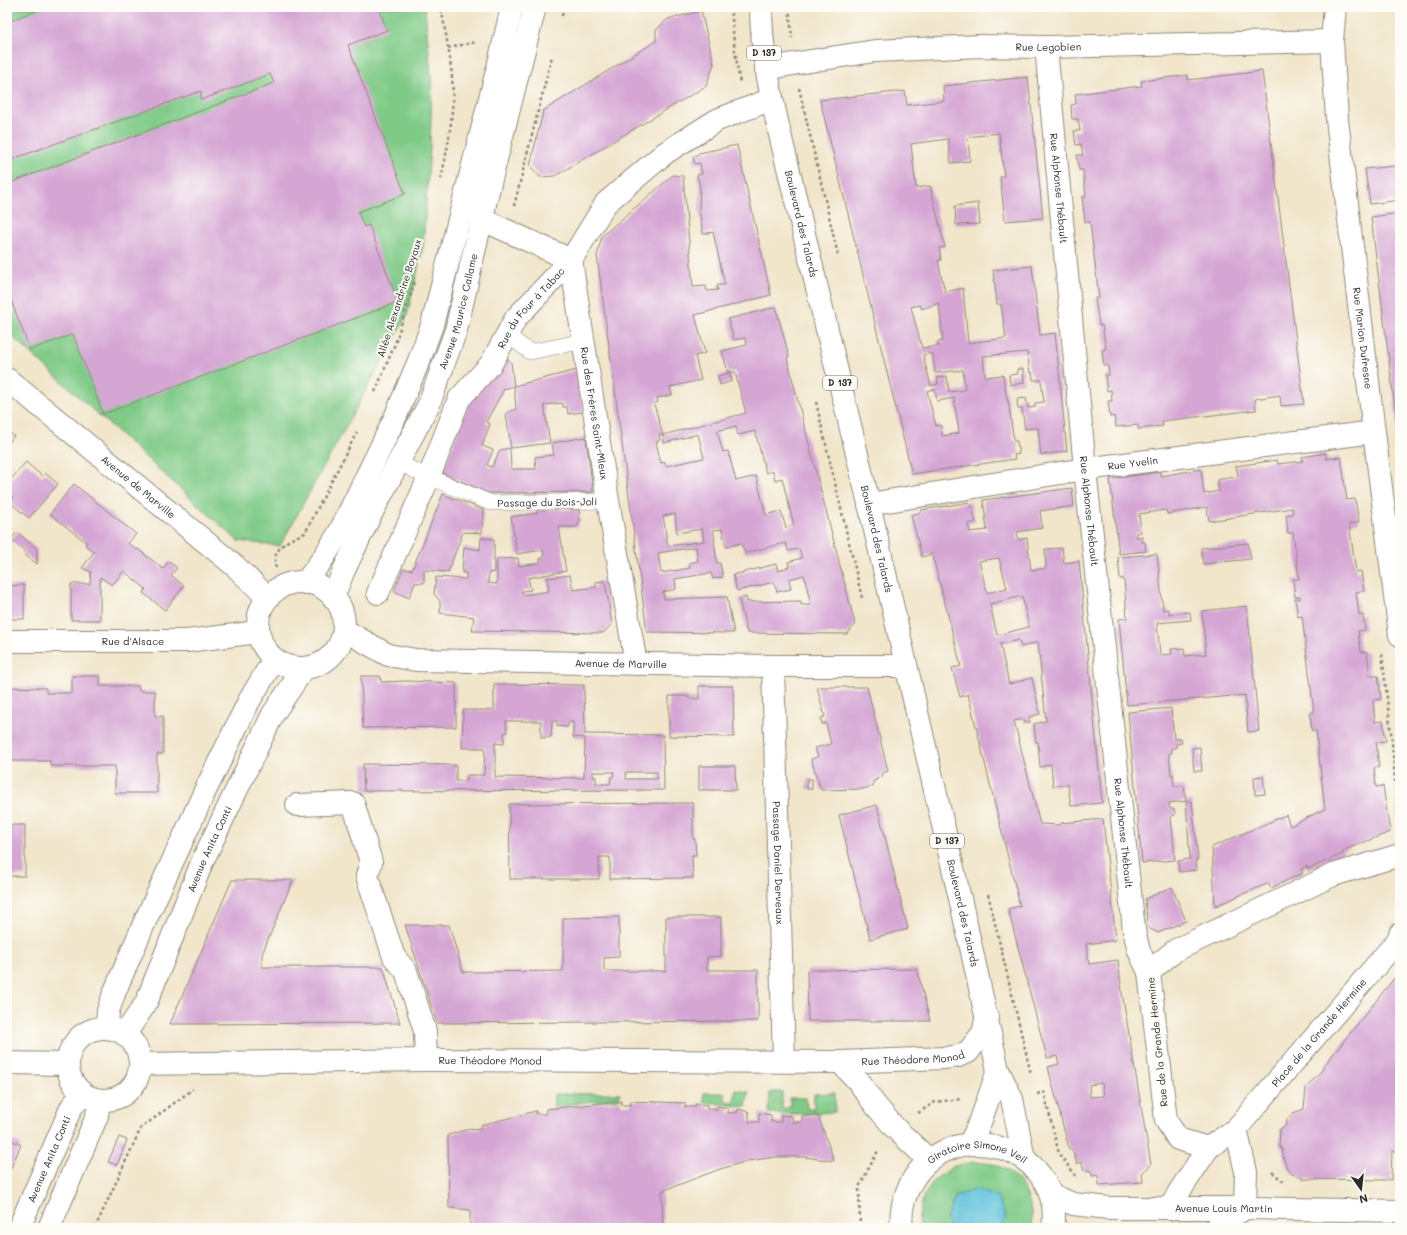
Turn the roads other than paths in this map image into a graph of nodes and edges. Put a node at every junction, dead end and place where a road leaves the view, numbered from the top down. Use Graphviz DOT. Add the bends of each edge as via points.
graph roads {
  1 [pos="512,7"];
  2 [pos="535,7"];
  3 [pos="761,7"];
  4 [pos="1335,7"];
  5 [pos="1332,41"];
  6 [pos="1046,47"];
  7 [pos="766,69"];
  8 [pos="772,99"];
  9 [pos="481,219"];
  10 [pos="571,260"];
  11 [pos="506,334"];
  12 [pos="584,341"];
  13 [pos="7,379"];
  14 [pos="1374,432"];
  15 [pos="399,462"];
  16 [pos="1085,469"];
  17 [pos="429,476"];
  18 [pos="608,501"];
  19 [pos="869,504"];
  20 [pos="1392,513"];
  21 [pos="305,583"];
  22 [pos="274,592"];
  23 [pos="378,593"];
  24 [pos="333,597"];
  25 [pos="344,630"];
  26 [pos="258,632"];
  27 [pos="1400,635"];
  28 [pos="7,641"];
  29 [pos="274,659"];
  30 [pos="636,664"];
  31 [pos="773,666"];
  32 [pos="906,666"];
  33 [pos="304,668"];
  34 [pos="297,805"];
  35 [pos="1400,855"];
  36 [pos="1400,934"];
  37 [pos="1149,972"];
  38 [pos="987,1016"];
  39 [pos="116,1031"];
  40 [pos="426,1060"];
  41 [pos="784,1061"];
  42 [pos="840,1062"];
  43 [pos="7,1063"];
  44 [pos="67,1064"];
  45 [pos="140,1064"];
  46 [pos="998,1070"];
  47 [pos="91,1096"];
  48 [pos="1236,1129"];
  49 [pos="970,1143"];
  50 [pos="1208,1148"];
  51 [pos="1024,1159"];
  52 [pos="929,1160"];
  53 [pos="1050,1194"];
  54 [pos="1245,1208"];
  55 [pos="1170,1209"];
  56 [pos="1400,1211"];
  57 [pos="18,1228"];
  58 [pos="49,1228"];
  59 [pos="902,1228"];
  60 [pos="1053,1228"];
  61 [pos="1216,1228"];
  1 -- 21 [label="street" via="432,325 394,420 340,531"];
  2 -- 9 [label="street, Avenue Maurice Callame"];
  3 -- 7 [label="street, Boulevard des Talards / D 137"];
  4 -- 5 [label="street, Rue Marion Dufresne"];
  5 -- 6 [label="street, Rue Legobien"];
  5 -- 14 [label="street, Rue Marion Dufresne" via="1337,120"];
  6 -- 7 [label="street, Rue Legobien" via="980,46 875,51"];
  6 -- 16 [label="street, Rue Alphonse Thébault"];
  7 -- 8 [label="street, Boulevard des Talards / D 137"];
  8 -- 10 [label="street, Rue du Four à Tabac" via="717,120 665,153 606,203"];
  8 -- 19 [label="street, Boulevard des Talards / D 137"];
  9 -- 10 [label="street"];
  9 -- 15 [label="street, Avenue Maurice Callame" via="456,330 429,404"];
  10 -- 11 [label="street, Rue du Four à Tabac" via="516,318"];
  10 -- 12 [label="street, Rue des Frères Saint-Mleux"];
  11 -- 12 [label="lane" via="530,352"];
  11 -- 17 [label="street, Rue du Four à Tabac" via="490,364 459,399"];
  12 -- 18 [label="street, Rue des Frères Saint-Mleux"];
  13 -- 22 [label="street, Avenue de Marville" via="235,566"];
  14 -- 16 [label="street, Rue Yvelin"];
  14 -- 20 [label="street, Rue Marion Dufresne"];
  15 -- 17 [label="lane, Passage du Bois-Joli"];
  15 -- 24 [label="street, Avenue Maurice Callame" via="369,518"];
  16 -- 19 [label="street, Rue Yvelin"];
  16 -- 37 [label="street, Rue Alphonse Thébault" via="1134,930 1139,951"];
  17 -- 18 [label="lane, Passage du Bois-Joli" via="491,503"];
  17 -- 23 [label="street, Rue du Four à Tabac"];
  18 -- 30 [label="street, Rue des Frères Saint-Mleux"];
  19 -- 32 [label="street, Boulevard des Talards / D 137"];
  20 -- 27 [label="street, Rue Marion Dufresne"];
  21 -- 22 [label="street" via="291,583"];
  21 -- 24 [label="street" via="322,588"];
  22 -- 26 [label="street" via="261,608"];
  24 -- 25 [label="street" via="341,613"];
  25 -- 30 [label="street, Avenue de Marville" via="388,655 416,660"];
  25 -- 33 [label="street" via="331,656 319,665"];
  26 -- 28 [label="street, Rue d'Alsace" via="187,641"];
  26 -- 29 [label="street" via="266,651"];
  29 -- 33 [label="street" via="285,666"];
  29 -- 39 [label="street" via="249,701 146,919 108,1011"];
  30 -- 31 [label="street, Avenue de Marville"];
  31 -- 32 [label="street, Avenue de Marville"];
  31 -- 41 [label="street, Passage Daniel Derveaux"];
  32 -- 38 [label="street, Boulevard des Talards / D 137"];
  33 -- 39 [label="street, Avenue Anita Conti" via="273,714 203,860 146,1003"];
  34 -- 40 [label="street" via="353,803 371,862 367,876 394,957 406,971 425,1031"];
  35 -- 37 [label="street, Rue de la Grande Hermine" via="1333,875 1176,950"];
  36 -- 48 [label="street, Place de la Grande Hermine" via="1398,940"];
  37 -- 50 [label="street, Rue de la Grande Hermine" via="1166,1120 1178,1139"];
  38 -- 42 [label="street, Rue Théodore Monod" via="983,1032 968,1052 958,1056"];
  38 -- 46 [label="street, Boulevard des Talards"];
  39 -- 44 [label="street" via="95,1029 84,1033 69,1052"];
  39 -- 45 [label="street" via="133,1042"];
  40 -- 41 [label="street, Rue Théodore Monod"];
  40 -- 45 [label="street, Rue Théodore Monod"];
  41 -- 42 [label="street, Rue Théodore Monod"];
  42 -- 52 [label="street, Rue Théodore Monod" via="895,1128"];
  43 -- 44 [label="street"];
  44 -- 47 [label="street" via="74,1085"];
  45 -- 47 [label="street" via="138,1076 132,1087 122,1095 111,1099"];
  46 -- 49 [label="street" via="981,1120"];
  46 -- 51 [label="street, Boulevard des Talards" via="1012,1100"];
  47 -- 57 [label="street, Avenue Anita Conti" via="71,1108"];
  47 -- 58 [label="street" via="97,1116"];
  48 -- 50 [label="street, Place de la Grande Hermine"];
  48 -- 54 [label="street" via="1246,1172"];
  49 -- 51 [label="street, Giratoire Simone Veil" via="990,1144 1008,1149"];
  49 -- 52 [label="street, Giratoire Simone Veil" via="948,1149"];
  50 -- 55 [label="street"];
  51 -- 53 [label="street, Giratoire Simone Veil" via="1044,1181"];
  52 -- 59 [label="street, Giratoire Simone Veil" via="914,1177 904,1198"];
  53 -- 55 [label="street, Avenue Louis Martin" via="1073,1204 1109,1208"];
  53 -- 60 [label="street, Giratoire Simone Veil"];
  54 -- 55 [label="street, Avenue Louis Martin"];
  54 -- 56 [label="street, Avenue Louis Martin"];
  54 -- 61 [label="street"];
}
